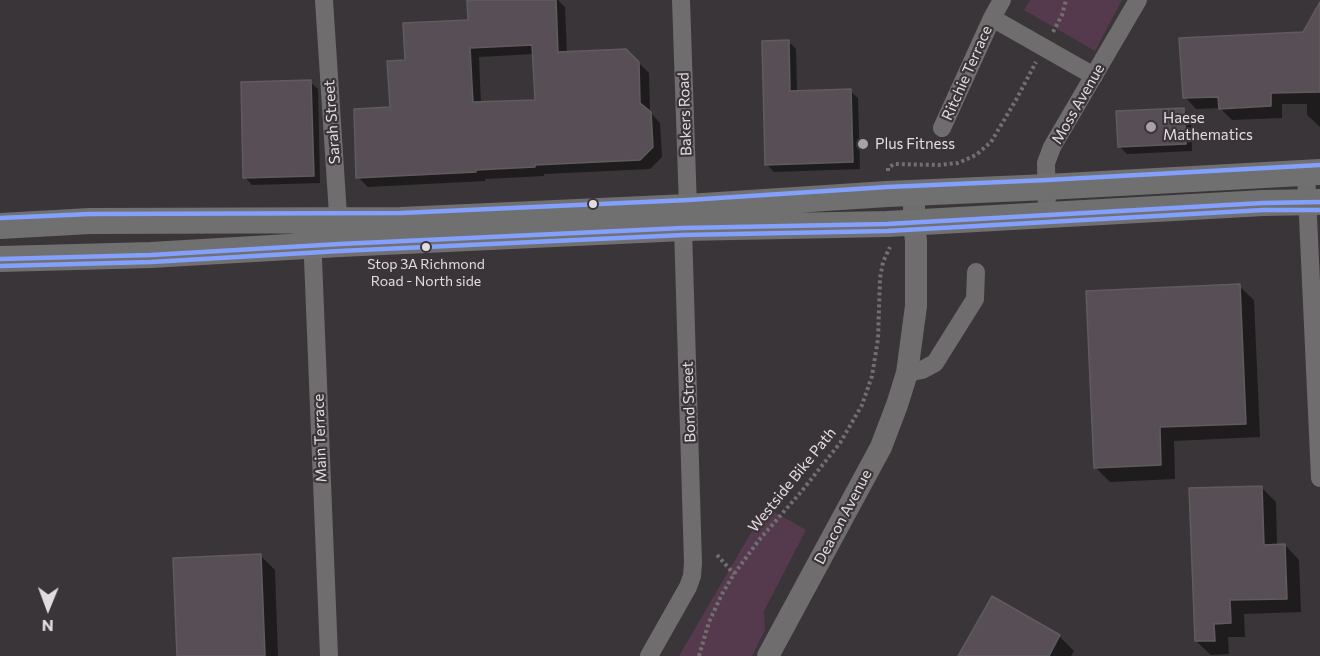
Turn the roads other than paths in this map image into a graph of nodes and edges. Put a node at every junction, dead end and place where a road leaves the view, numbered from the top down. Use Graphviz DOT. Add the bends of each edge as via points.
graph roads {
  1 [pos="324,0"];
  2 [pos="681,0"];
  3 [pos="1002,0"];
  4 [pos="1138,0"];
  5 [pos="992,18"];
  6 [pos="1094,76"];
  7 [pos="942,128"];
  8 [pos="1313,172"];
  9 [pos="1047,187"];
  10 [pos="914,194"];
  11 [pos="1314,202"];
  12 [pos="1047,216"];
  13 [pos="686,218"];
  14 [pos="311,220"];
  15 [pos="914,223"];
  16 [pos="0,226"];
  17 [pos="339,232"];
  18 [pos="312,246"];
  19 [pos="0,260"];
  20 [pos="976,272"];
  21 [pos="906,373"];
  22 [pos="1320,478"];
  23 [pos="329,656"];
  24 [pos="649,656"];
  25 [pos="768,656"];
  1 -- 17 [label="street, Sarah Street"];
  2 -- 13 [label="street, Bakers Road"];
  3 -- 5 [label="street, Ritchie Terrace"];
  4 -- 6 [label="street, Moss Avenue"];
  5 -- 6 [label="street, Ritchie Terrace"];
  5 -- 7 [label="street, Ritchie Terrace"];
  6 -- 9 [label="street, Moss Avenue" via="1052,147 1046,163"];
  8 -- 9 [label="main road"];
  8 -- 11 [label="street"];
  9 -- 10 [label="main road"];
  9 -- 12 [label="street, Moss Avenue"];
  10 -- 13 [label="main road"];
  10 -- 15 [label="street, Deacon Avenue"];
  11 -- 12 [label="main road"];
  11 -- 22 [label="street"];
  12 -- 15 [label="main road"];
  13 -- 15 [label="main road"];
  13 -- 17 [label="main road"];
  13 -- 24 [label="street, Bond Street" via="692,576"];
  14 -- 16 [label="main road" via="90,221"];
  14 -- 17 [label="main road"];
  14 -- 18 [label="street, Main Terrace"];
  15 -- 21 [label="street, Deacon Avenue" via="916,306"];
  17 -- 18 [label="main road"];
  18 -- 19 [label="main road"];
  18 -- 23 [label="street, Main Terrace"];
  20 -- 21 [label="street" via="975,299 935,363"];
  21 -- 25 [label="street, Deacon Avenue" via="881,447"];
}
